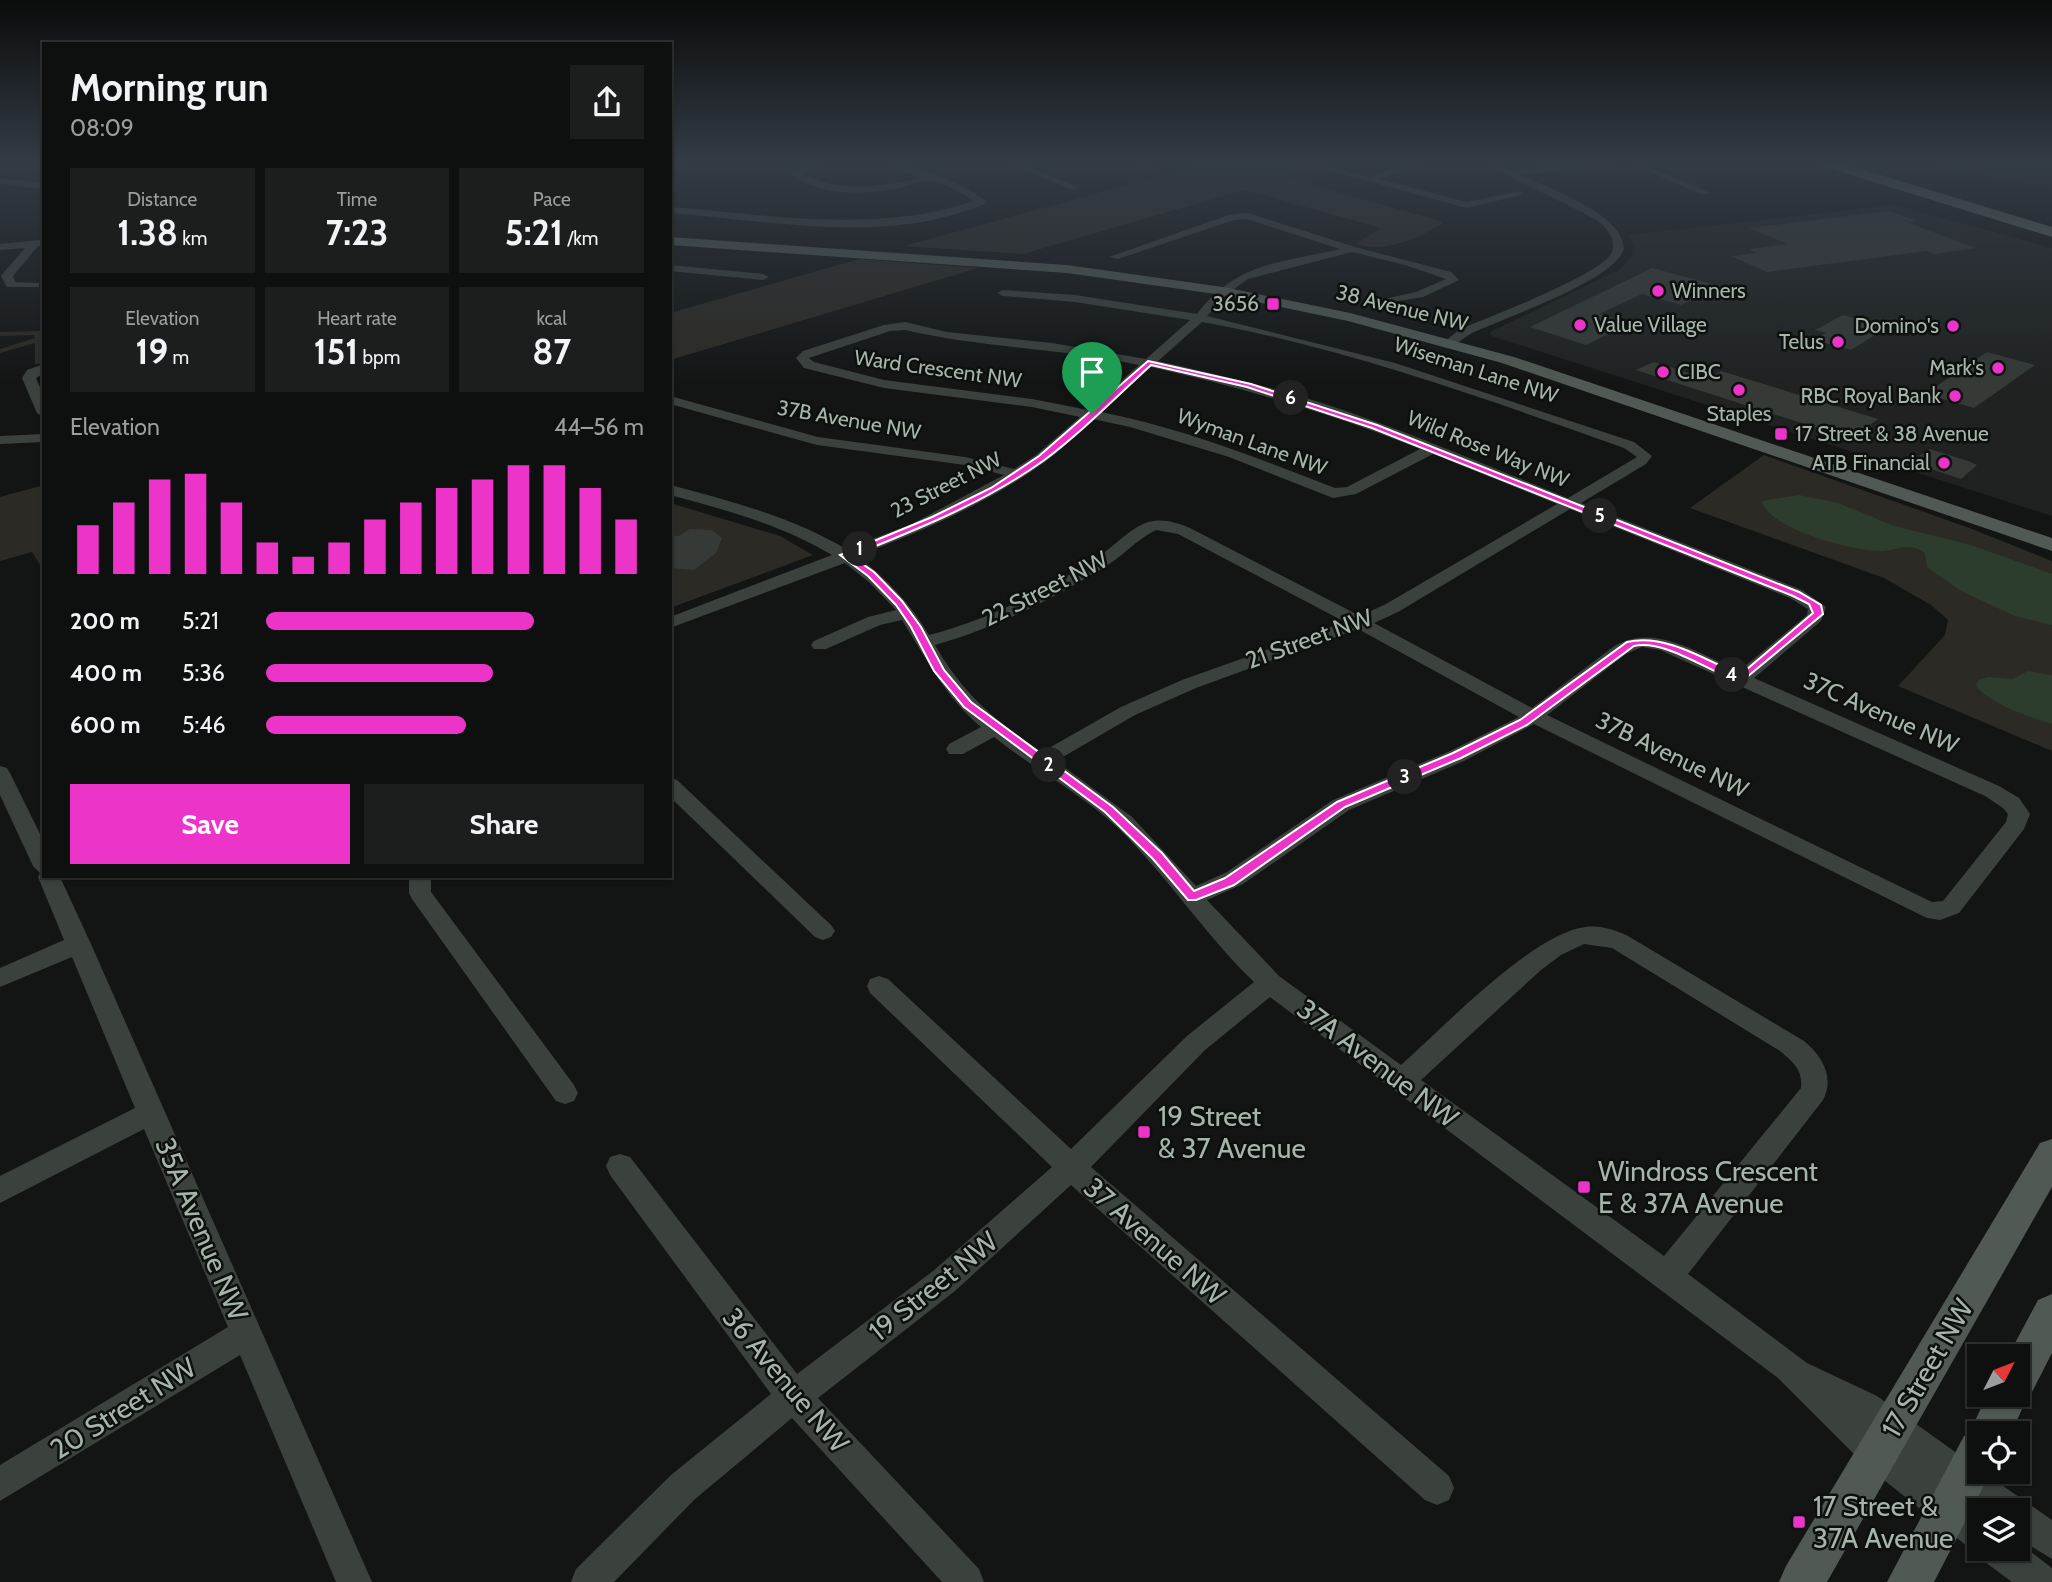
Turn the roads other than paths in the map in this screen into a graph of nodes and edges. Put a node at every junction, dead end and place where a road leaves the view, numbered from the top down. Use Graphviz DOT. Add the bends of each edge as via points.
graph roads {
  1 [pos="696,237"];
  2 [pos="1174,237"];
  3 [pos="1314,237"];
  4 [pos="1616,237"];
  5 [pos="672,241"];
  6 [pos="39,244"];
  7 [pos="0,247"];
  8 [pos="1352,249"];
  9 [pos="1114,257"];
  10 [pos="672,270"];
  11 [pos="763,277"];
  12 [pos="35,285"];
  13 [pos="1234,290"];
  14 [pos="1003,293"];
  15 [pos="1384,302"];
  16 [pos="1200,318"];
  17 [pos="1453,340"];
  18 [pos="1150,363"];
  19 [pos="39,370"];
  20 [pos="673,400"];
  21 [pos="42,408"];
  22 [pos="1092,414"];
  23 [pos="41,438"];
  24 [pos="0,440"];
  25 [pos="1432,449"];
  26 [pos="23,457"];
  27 [pos="1018,474"];
  28 [pos="672,491"];
  29 [pos="1931,502"];
  30 [pos="1569,504"];
  31 [pos="1160,525"];
  32 [pos="2052,530"];
  33 [pos="2052,539"];
  34 [pos="2052,545"];
  35 [pos="845,555"];
  36 [pos="907,613"];
  37 [pos="672,621"];
  38 [pos="1360,622"];
  39 [pos="924,642"];
  40 [pos="820,645"];
  41 [pos="1741,679"];
  42 [pos="1533,716"];
  43 [pos="996,727"];
  44 [pos="956,749"];
  45 [pos="1043,760"];
  46 [pos="0,773"];
  47 [pos="672,787"];
  48 [pos="42,862"];
  49 [pos="49,878"];
  50 [pos="420,878"];
  51 [pos="1192,897"];
  52 [pos="1940,912"];
  53 [pos="824,932"];
  54 [pos="79,944"];
  55 [pos="0,978"];
  56 [pos="1270,983"];
  57 [pos="879,986"];
  58 [pos="1402,1081"];
  59 [pos="565,1093"];
  60 [pos="152,1112"];
  61 [pos="2052,1154"];
  62 [pos="620,1166"];
  63 [pos="1072,1168"];
  64 [pos="0,1190"];
  65 [pos="1667,1276"];
  66 [pos="2052,1313"];
  67 [pos="247,1332"];
  68 [pos="2030,1355"];
  69 [pos="794,1396"];
  70 [pos="1892,1452"];
  71 [pos="0,1484"];
  72 [pos="1437,1488"];
  73 [pos="1968,1494"];
  74 [pos="2030,1525"];
  75 [pos="2052,1541"];
  76 [pos="2014,1561"];
  77 [pos="354,1582"];
  78 [pos="589,1582"];
  79 [pos="966,1582"];
  80 [pos="1802,1582"];
  81 [pos="1910,1582"];
  82 [pos="2041,1582"];
  1 -- 13 [label="main road, 38 Avenue NW" via="1020,260"];
  2 -- 9 [label="street"];
  3 -- 8 [label="street"];
  4 -- 17 [label="street" via="1619,248 1615,258 1592,274"];
  5 -- 13 [label="main road, 38 Avenue NW" via="1044,267"];
  6 -- 7 [label="street"];
  6 -- 12 [label="street" via="7,276 11,285"];
  8 -- 13 [label="street, 23 Street NW" via="1267,270"];
  8 -- 15 [label="street" via="1452,277 1452,281 1419,295"];
  10 -- 11 [label="street"];
  13 -- 16 [label="street, 23 Street NW" via="1214,314"];
  13 -- 17 [label="main road, 38 Avenue NW" via="1360,312"];
  14 -- 16 [label="street"];
  16 -- 18 [label="street, 23 Street NW"];
  16 -- 30 [label="street, Wiseman Lane NW" via="1410,369 1643,453 1641,461"];
  17 -- 29 [label="main road, 38 Avenue NW"];
  17 -- 32 [label="main road, 38 Avenue NW" via="1542,362"];
  18 -- 22 [label="street, 23 Street NW"];
  18 -- 22 [label="street, Ward Crescent NW" via="899,326 802,358 809,365 884,384"];
  18 -- 25 [label="street, Wild Rose Way NW" via="1301,401"];
  19 -- 21 [label="street" via="29,378"];
  20 -- 27 [label="street, 37B Avenue NW" via="808,439 965,461"];
  22 -- 25 [label="street, Wyman Lane NW" via="1213,447 1334,493 1351,491"];
  22 -- 27 [label="street, 23 Street NW"];
  23 -- 24 [label="street"];
  23 -- 26 [label="street"];
  25 -- 30 [label="street, Wild Rose Way NW"];
  27 -- 35 [label="street, 23 Street NW" via="953,511"];
  28 -- 35 [label="street, 37A Avenue NW" via="782,523"];
  29 -- 33 [label="main road"];
  29 -- 34 [label="main road, 38 Avenue NW"];
  30 -- 38 [label="street, 21 Street NW" via="1408,600"];
  30 -- 41 [label="street, Wild Rose Way NW" via="1796,594 1818,607 1815,617"];
  31 -- 38 [label="street, 37B Avenue NW" via="1184,531"];
  31 -- 39 [label="street, 22 Street NW" via="1056,586 966,630"];
  35 -- 36 [label="street, 37A Avenue NW" via="880,582"];
  35 -- 37 [label="street, 23 Street NW"];
  36 -- 39 [label="street, 37A Avenue NW"];
  36 -- 40 [label="street" via="880,619"];
  38 -- 42 [label="street, 37B Avenue NW"];
  38 -- 45 [label="street, 21 Street NW" via="1189,684 1128,711"];
  39 -- 43 [label="street, 37A Avenue NW" via="947,682"];
  41 -- 42 [label="street, 37C Avenue NW" via="1644,641 1626,646"];
  41 -- 52 [label="street, 37C Avenue NW" via="1992,791 2016,808 2016,824 1957,901"];
  42 -- 51 [label="street" via="1341,805 1229,881"];
  42 -- 52 [label="street, 37B Avenue NW" via="1910,903"];
  43 -- 44 [label="street"];
  43 -- 45 [label="street, 37A Avenue NW"];
  45 -- 51 [label="street, 37A Avenue NW" via="1124,823"];
  46 -- 48 [label="street"];
  47 -- 53 [label="street"];
  49 -- 54 [label="street, 35A Avenue NW"];
  50 -- 59 [label="street" via="420,893"];
  51 -- 56 [label="street, 37A Avenue NW" via="1225,940"];
  54 -- 55 [label="street"];
  54 -- 60 [label="street, 35A Avenue NW"];
  56 -- 58 [label="street, 37A Avenue NW"];
  56 -- 63 [label="street, 19 Street NW" via="1196,1043"];
  57 -- 63 [label="street, 37 Avenue NW"];
  58 -- 65 [label="street, 37A Avenue NW"];
  58 -- 65 [label="street" via="1532,963 1581,934 1600,934 1620,942 1789,1044 1813,1066 1814,1092"];
  60 -- 64 [label="street"];
  60 -- 67 [label="street, 35A Avenue NW"];
  61 -- 70 [label="main road, 17 Street NW"];
  62 -- 69 [label="street, 36 Avenue NW"];
  63 -- 69 [label="street, 19 Street NW" via="944,1281"];
  63 -- 72 [label="street, 37 Avenue NW"];
  65 -- 70 [label="street, 37A Avenue NW"];
  66 -- 68 [label="main road"];
  67 -- 71 [label="street, 20 Street NW"];
  67 -- 77 [label="street, 35A Avenue NW"];
  69 -- 78 [label="street, 19 Street NW" via="683,1488"];
  69 -- 79 [label="street, 36 Avenue NW"];
  70 -- 73 [label="street"];
  70 -- 73 [label="street"];
  70 -- 80 [label="main road, 17 Street NW"];
  73 -- 81 [label="main road"];
  74 -- 75 [label="street"];
  76 -- 82 [label="street"];
}
